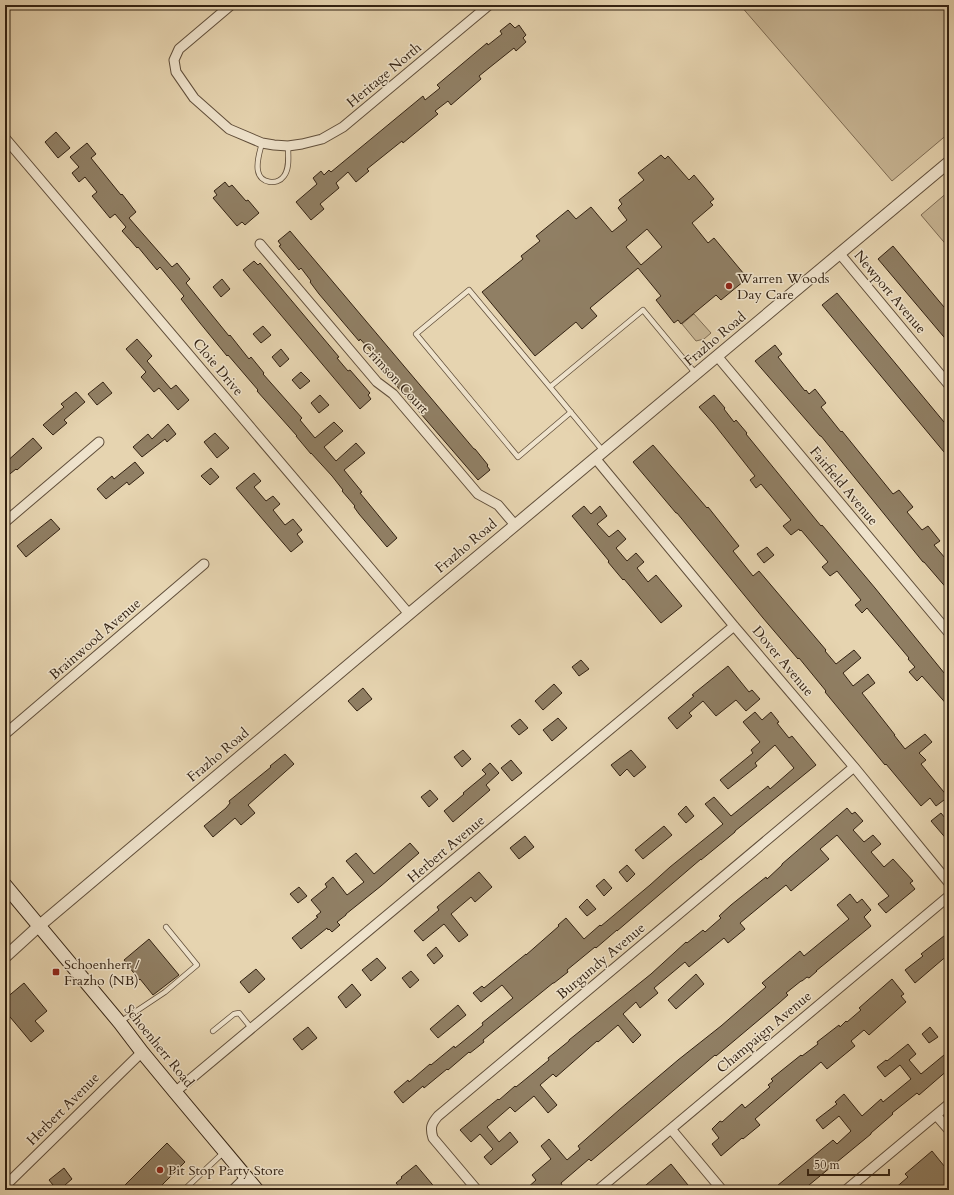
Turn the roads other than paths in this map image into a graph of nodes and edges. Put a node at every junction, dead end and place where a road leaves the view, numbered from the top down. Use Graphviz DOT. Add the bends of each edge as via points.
graph roads {
  1 [pos="231,5"];
  2 [pos="489,5"];
  3 [pos="5,138"];
  4 [pos="262,143"];
  5 [pos="288,146"];
  6 [pos="949,162"];
  7 [pos="260,244"];
  8 [pos="840,254"];
  9 [pos="717,356"];
  10 [pos="696,374"];
  11 [pos="949,385"];
  12 [pos="550,387"];
  13 [pos="571,412"];
  14 [pos="99,442"];
  15 [pos="599,455"];
  16 [pos="5,522"];
  17 [pos="515,525"];
  18 [pos="204,564"];
  19 [pos="409,614"];
  20 [pos="734,626"];
  21 [pos="949,633"];
  22 [pos="5,734"];
  23 [pos="854,767"];
  24 [pos="949,882"];
  25 [pos="5,885"];
  26 [pos="949,896"];
  27 [pos="39,926"];
  28 [pos="166,927"];
  29 [pos="5,957"];
  30 [pos="120,1023"];
  31 [pos="252,1028"];
  32 [pos="213,1031"];
  33 [pos="142,1052"];
  34 [pos="175,1092"];
  35 [pos="949,1104"];
  36 [pos="936,1115"];
  37 [pos="671,1129"];
  38 [pos="949,1130"];
  39 [pos="225,1151"];
  40 [pos="246,1177"];
  41 [pos="5,1186"];
  42 [pos="184,1190"];
  43 [pos="233,1190"];
  44 [pos="258,1190"];
  45 [pos="477,1190"];
  46 [pos="598,1190"];
  47 [pos="722,1190"];
  48 [pos="846,1190"];
  1 -- 4 [label="street, Heritage North" via="178,49 174,60 176,72 194,98 230,129"];
  2 -- 5 [label="street, Heritage North" via="343,127 316,141"];
  3 -- 19 [label="street, Cloie Drive"];
  4 -- 5 [label="street, Heritage North"];
  4 -- 5 [label="lane" via="258,171 263,179 271,182 279,181 285,176"];
  6 -- 8 [label="street, Frazho Road"];
  7 -- 17 [label="street, Crimson Court" via="377,382 393,394 478,494 498,505"];
  8 -- 9 [label="street, Frazho Road"];
  8 -- 11 [label="street, Newport Avenue"];
  9 -- 10 [label="street, Frazho Road"];
  9 -- 21 [label="street, Fairfield Avenue"];
  10 -- 12 [label="lane" via="643,310"];
  10 -- 15 [label="street, Frazho Road"];
  12 -- 13 [label="lane"];
  12 -- 13 [label="lane" via="469,290 416,334 518,457"];
  13 -- 15 [label="lane"];
  14 -- 16 [label="street"];
  15 -- 17 [label="street, Frazho Road"];
  15 -- 20 [label="street, Dover Avenue"];
  17 -- 19 [label="street, Frazho Road"];
  18 -- 22 [label="street, Brainwood Avenue"];
  19 -- 27 [label="street, Frazho Road"];
  20 -- 23 [label="street, Dover Avenue"];
  20 -- 31 [label="street, Herbert Avenue"];
  23 -- 24 [label="street, Dover Avenue"];
  23 -- 45 [label="street, Burgundy Avenue" via="432,1122 430,1129 433,1138"];
  25 -- 27 [label="main road, Schoenherr Road"];
  26 -- 37 [label="street, Champaign Avenue"];
  27 -- 29 [label="street, Frazho Road"];
  27 -- 30 [label="main road, Schoenherr Road"];
  28 -- 30 [label="lane" via="197,965 165,992"];
  30 -- 33 [label="main road, Schoenherr Road"];
  31 -- 32 [label="lane" via="239,1013 234,1014"];
  31 -- 34 [label="street, Herbert Avenue"];
  33 -- 34 [label="main road, Schoenherr Road"];
  33 -- 41 [label="street, Herbert Avenue"];
  34 -- 39 [label="main road, Schoenherr Road"];
  35 -- 36 [label="street"];
  36 -- 38 [label="street"];
  36 -- 48 [label="street"];
  37 -- 46 [label="street, Champaign Avenue"];
  37 -- 47 [label="street"];
  39 -- 40 [label="main road, Schoenherr Road"];
  39 -- 42 [label="lane"];
  40 -- 43 [label="street"];
  40 -- 44 [label="main road, Schoenherr Road"];
}
